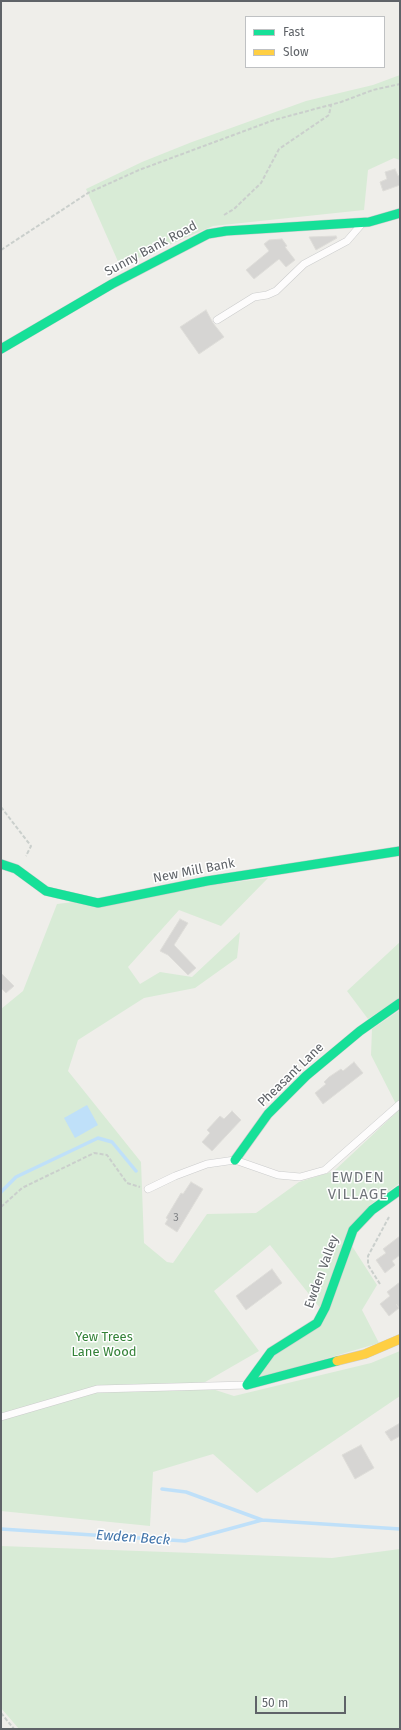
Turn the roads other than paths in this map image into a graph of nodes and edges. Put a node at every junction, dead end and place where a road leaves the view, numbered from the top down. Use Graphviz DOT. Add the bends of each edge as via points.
graph roads {
  1 [pos="400,213"];
  2 [pos="363,223"];
  3 [pos="217,320"];
  4 [pos="1,349"];
  5 [pos="400,851"];
  6 [pos="1,864"];
  7 [pos="400,1003"];
  8 [pos="400,1104"];
  9 [pos="235,1160"];
  10 [pos="148,1189"];
  11 [pos="400,1190"];
  12 [pos="400,1339"];
  13 [pos="247,1385"];
  14 [pos="1,1417"];
  1 -- 2 [label="street, Sunny Bank Road"];
  2 -- 3 [label="lane" via="347,241 311,259 276,291 254,297"];
  2 -- 4 [label="street, Sunny Bank Road" via="208,234 119,280"];
  5 -- 6 [label="street, New Mill Bank" via="208,881 98,903 46,891 16,869"];
  7 -- 9 [label="street, Pheasant Lane" via="360,1031 306,1076 268,1114"];
  8 -- 9 [label="lane" via="325,1170 300,1177 278,1175"];
  9 -- 10 [label="lane" via="208,1164"];
  11 -- 13 [label="street, Ewden Valley" via="372,1210 353,1230 325,1308 317,1323 271,1352"];
  12 -- 13 [label="street" via="365,1354"];
  13 -- 14 [label="lane" via="97,1389"];
}
